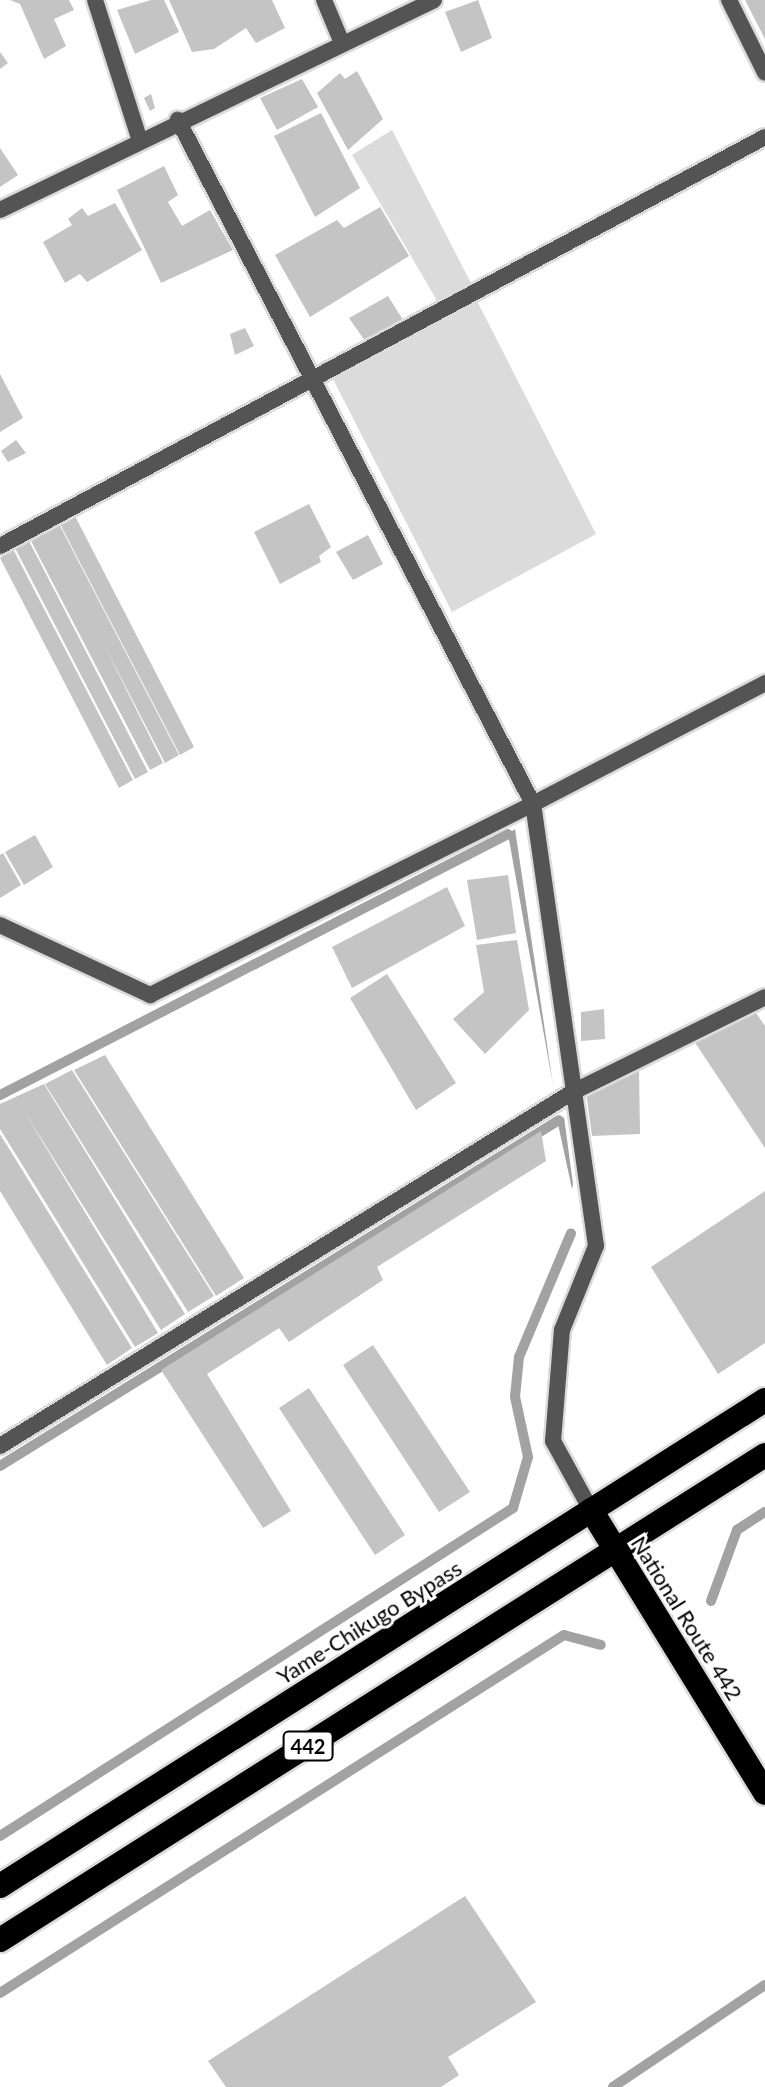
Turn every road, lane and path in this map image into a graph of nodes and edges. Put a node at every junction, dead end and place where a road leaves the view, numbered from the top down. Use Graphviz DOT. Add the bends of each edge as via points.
graph roads {
  1 [pos="95,0"];
  2 [pos="324,0"];
  3 [pos="434,0"];
  4 [pos="729,0"];
  5 [pos="342,43"];
  6 [pos="765,73"];
  7 [pos="178,120"];
  8 [pos="765,137"];
  9 [pos="139,138"];
  10 [pos="0,210"];
  11 [pos="315,378"];
  12 [pos="0,546"];
  13 [pos="765,683"];
  14 [pos="533,804"];
  15 [pos="0,925"];
  16 [pos="765,997"];
  17 [pos="571,1093"];
  18 [pos="765,1400"];
  19 [pos="0,1446"];
  20 [pos="765,1455"];
  21 [pos="591,1510"];
  22 [pos="615,1551"];
  23 [pos="765,1793"];
  24 [pos="0,1886"];
  25 [pos="0,1940"];
  1 -- 9 [label="street"];
  2 -- 5 [label="street"];
  3 -- 5 [label="street"];
  4 -- 6 [label="street"];
  5 -- 7 [label="street"];
  7 -- 9 [label="street"];
  7 -- 11 [label="street"];
  8 -- 11 [label="street"];
  9 -- 10 [label="street"];
  11 -- 12 [label="street"];
  11 -- 14 [label="street"];
  13 -- 14 [label="street"];
  14 -- 15 [label="street" via="150,995"];
  14 -- 17 [label="street"];
  16 -- 17 [label="street"];
  17 -- 19 [label="street"];
  17 -- 21 [label="street" via="596,1246 562,1330 553,1441"];
  18 -- 21 [label="highway, Yame-Chikugo Bypass / 442"];
  20 -- 22 [label="highway, 442"];
  21 -- 22 [label="highway, National Route 442"];
  21 -- 24 [label="highway, Yame-Chikugo Bypass / 442"];
  22 -- 23 [label="highway, National Route 442"];
  22 -- 25 [label="highway, 442"];
}
